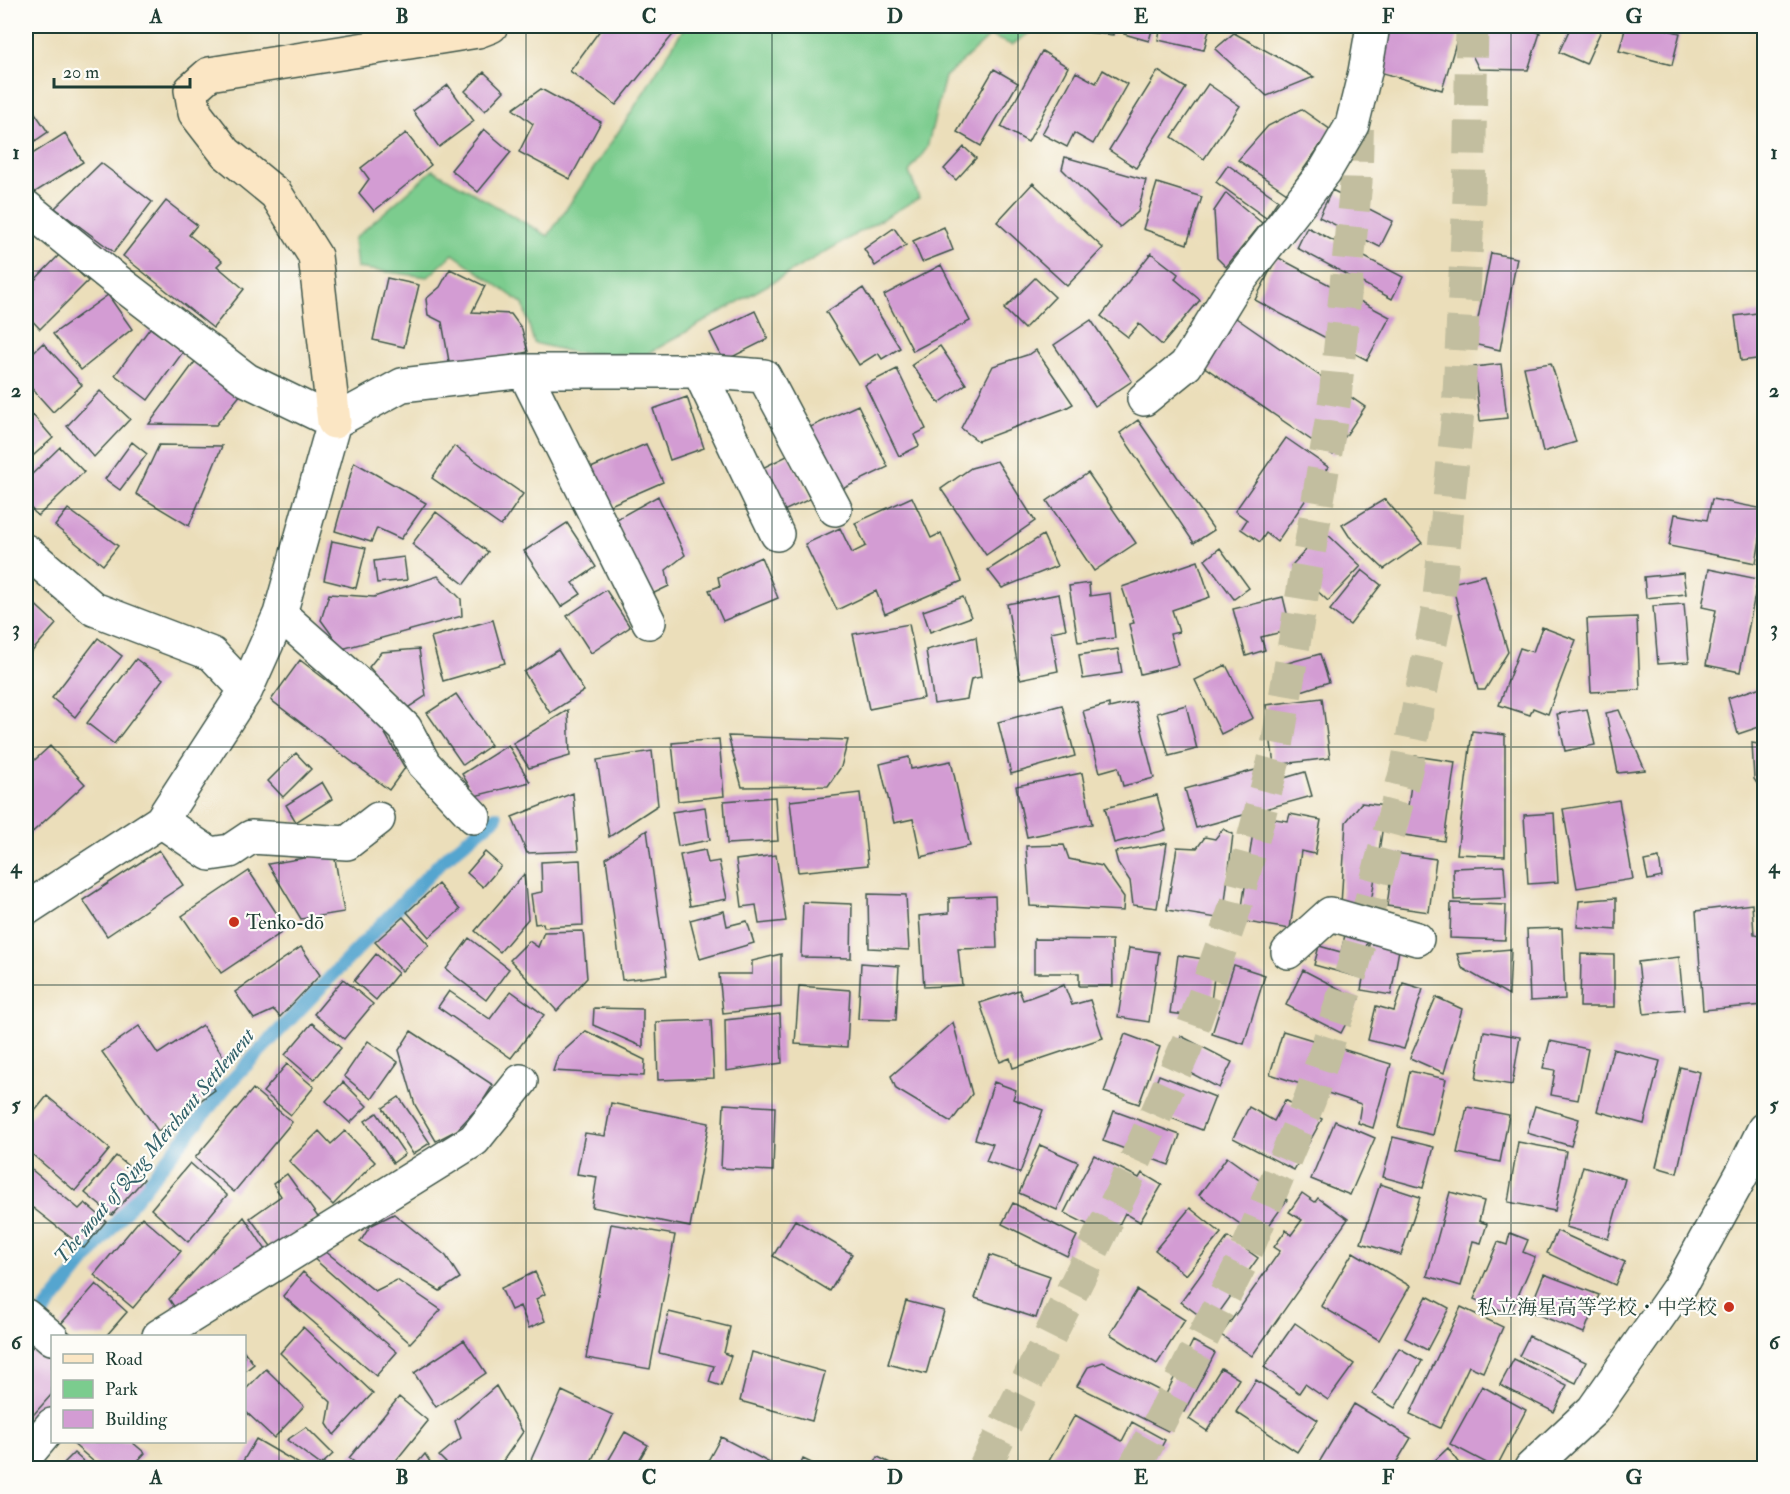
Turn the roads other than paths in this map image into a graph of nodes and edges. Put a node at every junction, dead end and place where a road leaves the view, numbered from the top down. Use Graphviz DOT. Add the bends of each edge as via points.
graph roads {
  1 [pos="491,26"];
  2 [pos="1373,26"];
  3 [pos="26,207"];
  4 [pos="699,370"];
  5 [pos="524,371"];
  6 [pos="1144,399"];
  7 [pos="334,422"];
  8 [pos="835,509"];
  9 [pos="777,534"];
  10 [pos="26,551"];
  11 [pos="280,614"];
  12 [pos="649,622"];
  13 [pos="246,690"];
  14 [pos="474,817"];
  15 [pos="378,819"];
  16 [pos="161,821"];
  17 [pos="26,909"];
  18 [pos="1417,939"];
  19 [pos="1288,952"];
  20 [pos="521,1082"];
  21 [pos="1764,1129"];
  22 [pos="161,1335"];
  23 [pos="51,1426"];
  24 [pos="26,1456"];
  25 [pos="1531,1468"];
  1 -- 7 [label="street" via="209,74 191,90 195,112 226,153 276,194 315,256"];
  2 -- 6 [label="street" via="1352,125 1325,171 1232,290 1186,365"];
  3 -- 7 [label="street" via="248,380"];
  4 -- 5 [label="street"];
  4 -- 8 [label="street" via="764,376"];
  4 -- 9 [label="street"];
  5 -- 7 [label="street" via="402,386"];
  5 -- 12 [label="street"];
  7 -- 11 [label="street"];
  10 -- 13 [label="street" via="94,609 212,654"];
  11 -- 13 [label="street"];
  11 -- 14 [label="street" via="405,728 424,764"];
  13 -- 16 [label="street"];
  15 -- 16 [label="street" via="347,843 251,837 230,852 210,854"];
  16 -- 17 [label="street"];
  18 -- 19 [label="street" via="1330,914"];
  20 -- 22 [label="street" via="474,1140"];
  21 -- 25 [label="street" via="1680,1286 1593,1410"];
  23 -- 24 [label="street"];
}
